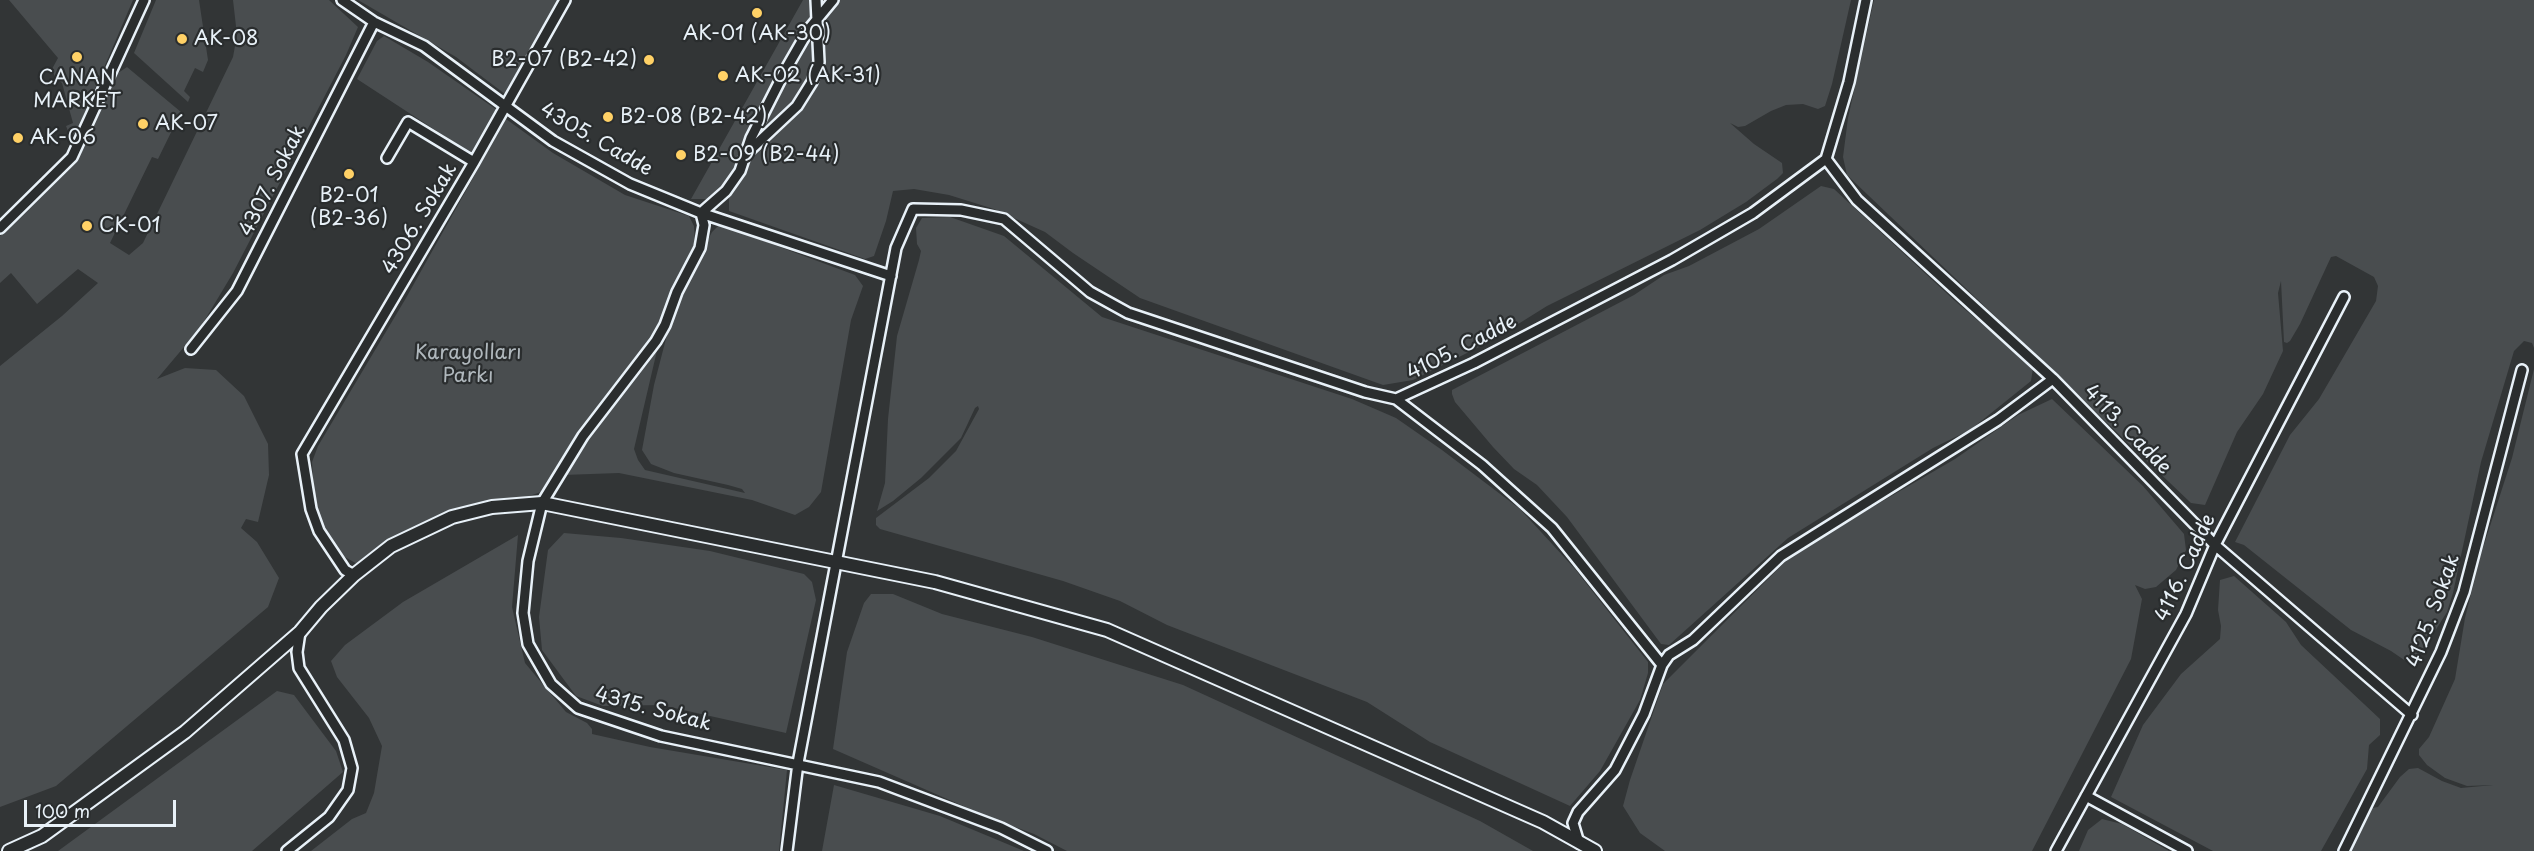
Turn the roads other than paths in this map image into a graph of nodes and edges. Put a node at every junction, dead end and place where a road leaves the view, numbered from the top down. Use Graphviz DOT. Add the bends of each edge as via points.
graph roads {
  1 [pos="144,0"];
  2 [pos="342,0"];
  3 [pos="565,0"];
  4 [pos="816,0"];
  5 [pos="833,0"];
  6 [pos="1866,0"];
  7 [pos="818,18"];
  8 [pos="374,22"];
  9 [pos="506,106"];
  10 [pos="746,155"];
  11 [pos="387,158"];
  12 [pos="1826,159"];
  13 [pos="474,162"];
  14 [pos="701,213"];
  15 [pos="0,228"];
  16 [pos="891,276"];
  17 [pos="2344,297"];
  18 [pos="191,349"];
  19 [pos="2522,370"];
  20 [pos="2053,380"];
  21 [pos="1396,399"];
  22 [pos="542,502"];
  23 [pos="2215,545"];
  24 [pos="835,564"];
  25 [pos="354,575"];
  26 [pos="300,632"];
  27 [pos="1662,665"];
  28 [pos="2412,715"];
  29 [pos="798,763"];
  30 [pos="2086,796"];
  31 [pos="1579,843"];
  32 [pos="9,851"];
  33 [pos="287,851"];
  34 [pos="787,851"];
  35 [pos="1047,851"];
  36 [pos="1594,851"];
  37 [pos="2056,851"];
  38 [pos="2187,851"];
  39 [pos="2344,851"];
  1 -- 15 [label="street" via="72,157"];
  2 -- 8 [label="street, 4305. Cadde"];
  3 -- 9 [label="street, 4306. Sokak"];
  4 -- 7 [label="street"];
  5 -- 7 [label="street"];
  6 -- 12 [label="street" via="1849,82"];
  7 -- 10 [label="street" via="786,69"];
  7 -- 10 [label="street" via="819,62 812,82 797,106"];
  8 -- 9 [label="street, 4305. Cadde" via="424,46"];
  8 -- 18 [label="street, 4307. Sokak" via="237,291"];
  9 -- 13 [label="street, 4306. Sokak"];
  9 -- 14 [label="street, 4305. Cadde" via="553,141 630,184"];
  10 -- 14 [label="street" via="726,191"];
  11 -- 13 [label="street" via="408,122"];
  12 -- 20 [label="street, 4113. Cadde" via="1857,200"];
  12 -- 21 [label="street, 4105. Cadde" via="1753,213 1672,260 1443,379"];
  13 -- 25 [label="street, 4306. Sokak" via="302,454 311,509 319,531 345,570"];
  14 -- 16 [label="street, 4305. Cadde"];
  14 -- 22 [label="street, 4315. Sokak" via="704,225 700,248 665,325 584,436"];
  16 -- 21 [label="street, 4105. Cadde" via="896,248 913,209 961,210 1004,219 1090,292 1128,313"];
  16 -- 24 [label="street"];
  17 -- 23 [label="street, 4116. Cadde"];
  19 -- 28 [label="street, 4125. Sokak" via="2464,592"];
  20 -- 23 [label="street, 4113. Cadde"];
  20 -- 27 [label="street" via="1998,420 1781,556"];
  21 -- 27 [label="street" via="1482,465 1552,528"];
  22 -- 24 [label="street"];
  22 -- 25 [label="street" via="492,507 452,517 391,546"];
  22 -- 29 [label="street, 4315. Sokak" via="528,561 523,613 528,644 551,684 578,708 651,732"];
  23 -- 28 [label="street, 4113. Cadde"];
  23 -- 30 [label="street, 4116. Cadde" via="2187,614"];
  24 -- 29 [label="street"];
  24 -- 31 [label="street" via="935,582 1107,630 1543,822"];
  25 -- 26 [label="street"];
  26 -- 32 [label="street" via="185,732 42,836"];
  26 -- 33 [label="street" via="299,668 344,740 352,768 348,790 329,817"];
  27 -- 31 [label="street" via="1644,714 1615,770 1578,812 1573,823"];
  28 -- 39 [label="street, 4125. Sokak"];
  29 -- 34 [label="street"];
  29 -- 35 [label="street, 4315. Sokak" via="879,782 1001,828"];
  30 -- 37 [label="street, 4116. Cadde"];
  30 -- 38 [label="street"];
  31 -- 36 [label="street"];
}
